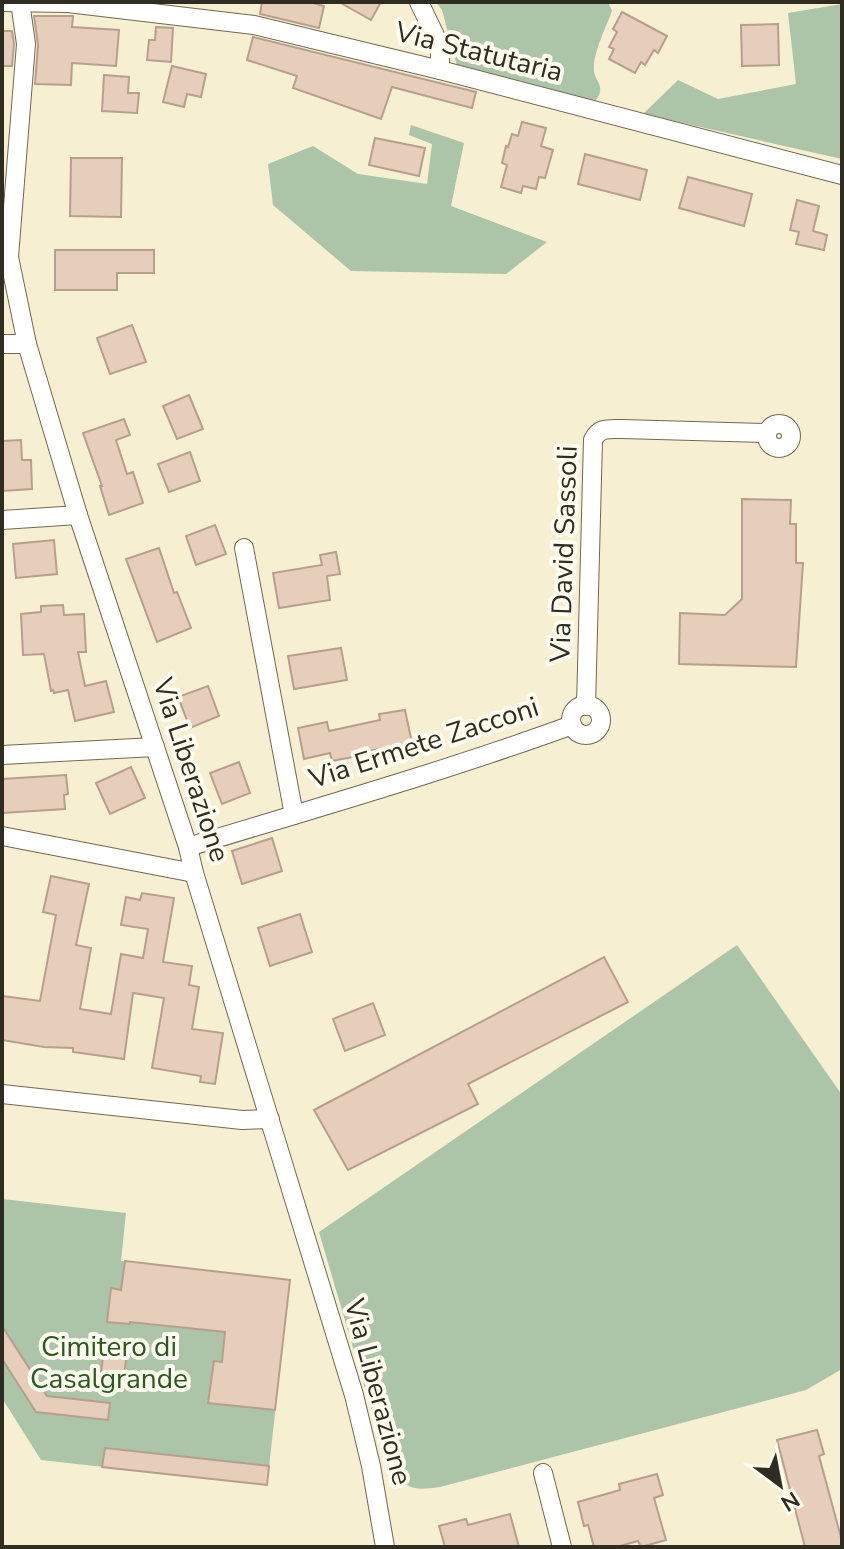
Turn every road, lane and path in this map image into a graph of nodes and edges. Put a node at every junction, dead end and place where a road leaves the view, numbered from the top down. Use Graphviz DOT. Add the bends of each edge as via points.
graph roads {
  1 [pos="14,2"];
  2 [pos="419,2"];
  3 [pos="440,70"];
  4 [pos="842,175"];
  5 [pos="2,344"];
  6 [pos="27,344"];
  7 [pos="767,433"];
  8 [pos="78,515"];
  9 [pos="2,520"];
  10 [pos="244,548"];
  11 [pos="572,725"];
  12 [pos="155,747"];
  13 [pos="2,755"];
  14 [pos="294,815"];
  15 [pos="2,836"];
  16 [pos="188,847"];
  17 [pos="194,873"];
  18 [pos="2,1094"];
  19 [pos="270,1119"];
  20 [pos="543,1473"];
  21 [pos="385,1547"];
  22 [pos="562,1547"];
  1 -- 3 [label="street, Via Statutaria" via="68,3 248,24"];
  1 -- 6 [label="street, Via Liberazione" via="26,44 9,257"];
  2 -- 3 [label="street" via="440,46"];
  3 -- 4 [label="street, Via Statutaria"];
  5 -- 6 [label="street"];
  6 -- 8 [label="street, Via Liberazione"];
  7 -- 11 [label="street, Via David Sassoli" via="596,433 586,706 575,710"];
  8 -- 9 [label="street"];
  8 -- 12 [label="street, Via Liberazione"];
  10 -- 14 [label="street, Via Ermete Zacconi"];
  11 -- 14 [label="street, Via Ermete Zacconi"];
  12 -- 13 [label="street"];
  12 -- 16 [label="street, Via Liberazione"];
  14 -- 16 [label="street, Via Ermete Zacconi"];
  15 -- 17 [label="street"];
  16 -- 17 [label="street, Via Liberazione"];
  17 -- 19 [label="street, Via Liberazione"];
  18 -- 19 [label="street"];
  19 -- 21 [label="street, Via Liberazione" via="354,1395"];
  20 -- 22 [label="street"];
}
